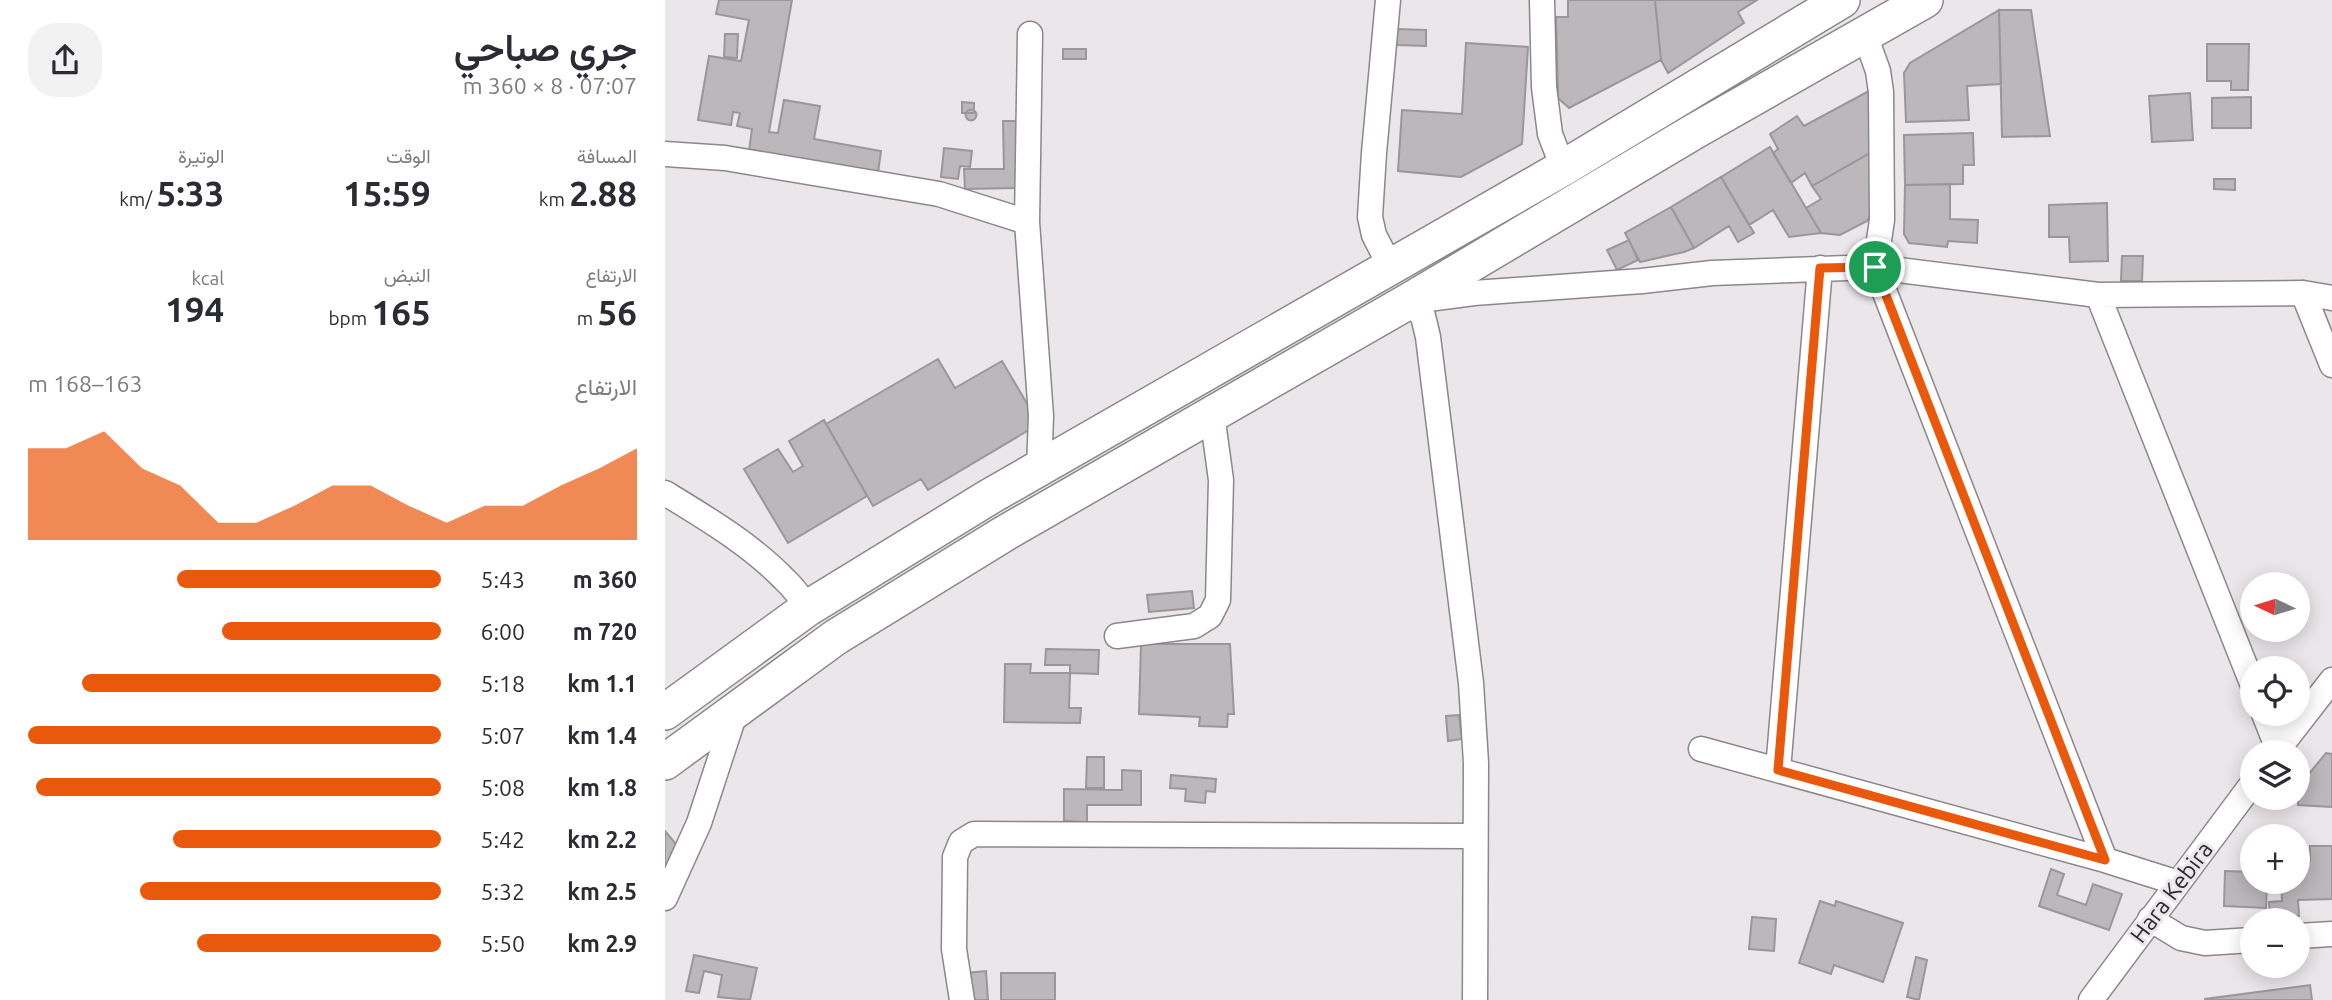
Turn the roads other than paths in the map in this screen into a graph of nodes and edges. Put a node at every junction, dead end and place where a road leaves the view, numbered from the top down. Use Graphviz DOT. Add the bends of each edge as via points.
graph roads {
  1 [pos="1388,0"];
  2 [pos="1542,0"];
  3 [pos="1842,0"];
  4 [pos="1925,0"];
  5 [pos="1808,9"];
  6 [pos="1030,34"];
  7 [pos="1864,34"];
  8 [pos="665,154"];
  9 [pos="1563,168"];
  10 [pos="1027,222"];
  11 [pos="1390,266"];
  12 [pos="1875,267"];
  13 [pos="1820,268"];
  14 [pos="2303,292"];
  15 [pos="2098,295"];
  16 [pos="2332,298"];
  17 [pos="1409,301"];
  18 [pos="2332,365"];
  19 [pos="1212,414"];
  20 [pos="1038,469"];
  21 [pos="665,493"];
  22 [pos="808,608"];
  23 [pos="1117,636"];
  24 [pos="2241,656"];
  25 [pos="2332,680"];
  26 [pos="736,710"];
  27 [pos="665,712"];
  28 [pos="2286,740"];
  29 [pos="1701,749"];
  30 [pos="665,762"];
  31 [pos="1778,770"];
  32 [pos="2240,800"];
  33 [pos="1475,836"];
  34 [pos="2105,860"];
  35 [pos="2178,883"];
  36 [pos="665,898"];
  37 [pos="2150,919"];
  38 [pos="2332,934"];
  39 [pos="2310,935"];
  40 [pos="2240,941"];
  41 [pos="962,1000"];
  42 [pos="1475,1000"];
  43 [pos="2091,1000"];
  1 -- 11 [label="street" via="1370,217"];
  2 -- 9 [label="street" via="1544,87 1550,134"];
  3 -- 5 [label="main road"];
  4 -- 7 [label="main road"];
  5 -- 9 [label="main road"];
  6 -- 10 [label="street"];
  7 -- 12 [label="street" via="1881,92 1882,220"];
  7 -- 17 [label="main road"];
  8 -- 10 [label="street" via="725,158 939,194"];
  9 -- 11 [label="main road"];
  10 -- 20 [label="street" via="1041,416"];
  11 -- 17 [label="main road"];
  11 -- 20 [label="main road"];
  12 -- 13 [label="street"];
  12 -- 15 [label="street"];
  12 -- 34 [label="street"];
  13 -- 17 [label="street" via="1712,273"];
  13 -- 31 [label="street"];
  14 -- 15 [label="street"];
  14 -- 16 [label="street"];
  14 -- 18 [label="street"];
  15 -- 24 [label="street"];
  17 -- 19 [label="main road"];
  17 -- 33 [label="street" via="1423,316 1430,351 1471,683"];
  19 -- 23 [label="street" via="1221,480 1218,600 1210,616 1194,626"];
  19 -- 26 [label="main road" via="836,637"];
  20 -- 22 [label="main road"];
  21 -- 22 [label="street" via="759,556"];
  22 -- 27 [label="main road"];
  25 -- 28 [label="street"];
  26 -- 30 [label="main road"];
  26 -- 36 [label="street" via="699,823"];
  29 -- 31 [label="street"];
  31 -- 34 [label="street"];
  32 -- 35 [label="street, Hara Kebira"];
  33 -- 41 [label="street" via="974,834 961,842 954,857 954,949"];
  33 -- 42 [label="street"];
  34 -- 35 [label="street"];
  35 -- 37 [label="street, Hara Kebira"];
  37 -- 40 [label="street" via="2181,938 2206,943"];
  37 -- 43 [label="street, Hara Kebira"];
  38 -- 39 [label="street"];
}
